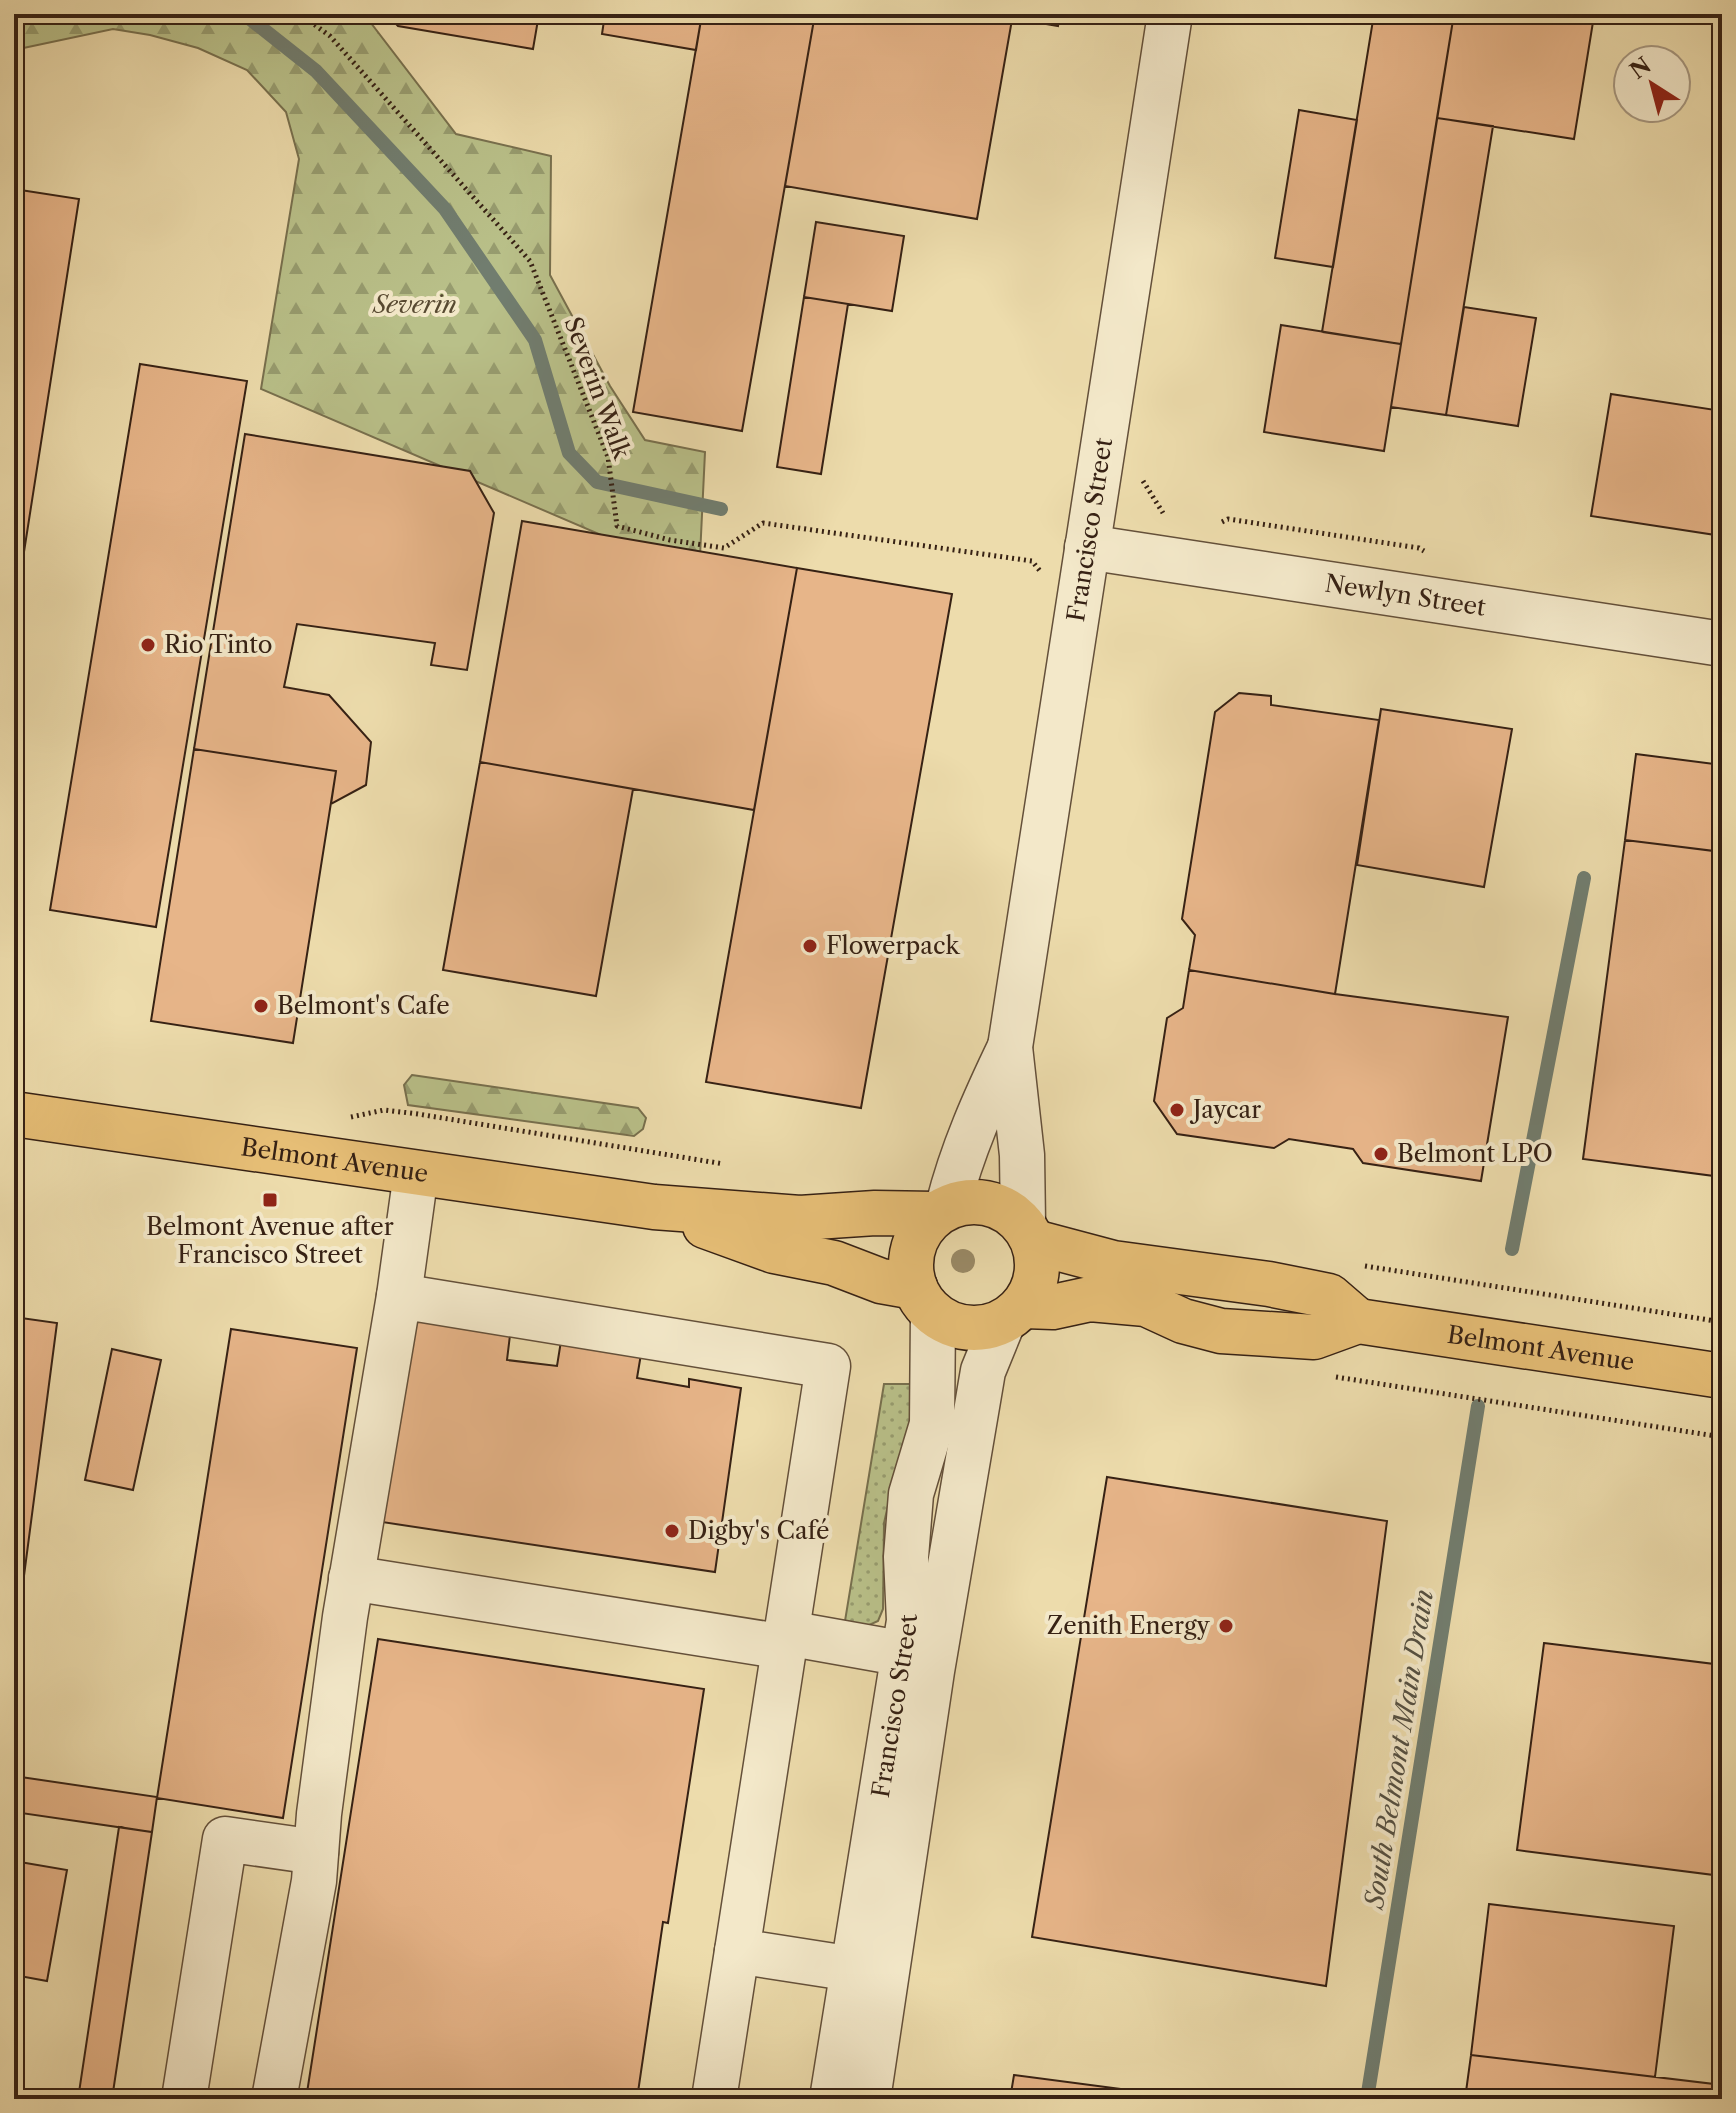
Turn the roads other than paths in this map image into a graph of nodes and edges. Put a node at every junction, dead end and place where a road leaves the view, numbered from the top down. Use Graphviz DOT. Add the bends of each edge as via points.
graph roads {
  1 [pos="1170,14"];
  2 [pos="1087,547"];
  3 [pos="1722,644"];
  4 [pos="1010,1047"];
  5 [pos="14,1114"];
  6 [pos="416,1173"];
  7 [pos="654,1207"];
  8 [pos="942,1210"];
  9 [pos="1029,1232"];
  10 [pos="399,1296"];
  11 [pos="924,1301"];
  12 [pos="1013,1314"];
  13 [pos="1358,1321"];
  14 [pos="1722,1376"];
  15 [pos="351,1578"];
  16 [pos="786,1640"];
  17 [pos="905,1654"];
  18 [pos="316,1852"];
  19 [pos="737,1951"];
  20 [pos="853,1969"];
  21 [pos="184,2099"];
  22 [pos="274,2099"];
  23 [pos="714,2099"];
  24 [pos="832,2099"];
  25 [pos="868,2099"];
  1 -- 2 [label="street, Francisco Street"];
  2 -- 3 [label="street, Newlyn Street"];
  2 -- 4 [label="street, Francisco Street"];
  4 -- 8 [label="street, Francisco Street" via="976,1118"];
  4 -- 9 [label="street, Francisco Street"];
  5 -- 6 [label="main road, Belmont Avenue"];
  6 -- 7 [label="main road, Belmont Avenue"];
  6 -- 10 [label="street"];
  7 -- 8 [label="main road, Belmont Avenue" via="800,1218"];
  7 -- 11 [label="main road, Belmont Avenue" via="774,1251 834,1263"];
  8 -- 9 [label="main road" via="968,1201 989,1202 1008,1210"];
  8 -- 11 [label="main road" via="918,1235 911,1261"];
  9 -- 12 [label="main road" via="1038,1275"];
  9 -- 13 [label="main road" via="1113,1263 1329,1296"];
  10 -- 15 [label="street"];
  10 -- 16 [label="street" via="828,1366"];
  11 -- 12 [label="main road" via="955,1326 979,1329"];
  11 -- 17 [label="street, Francisco Street" via="932,1424 911,1494"];
  12 -- 13 [label="main road, Belmont Avenue" via="1090,1299 1146,1304 1221,1331 1314,1337"];
  12 -- 25 [label="street, Francisco Street" via="983,1371"];
  13 -- 14 [label="main road, Belmont Avenue"];
  15 -- 16 [label="street"];
  15 -- 18 [label="street"];
  16 -- 17 [label="street"];
  16 -- 19 [label="street"];
  17 -- 20 [label="street, Francisco Street"];
  18 -- 21 [label="street" via="225,1839"];
  18 -- 22 [label="street"];
  19 -- 20 [label="street"];
  19 -- 23 [label="street"];
  20 -- 24 [label="street, Francisco Street"];
}
